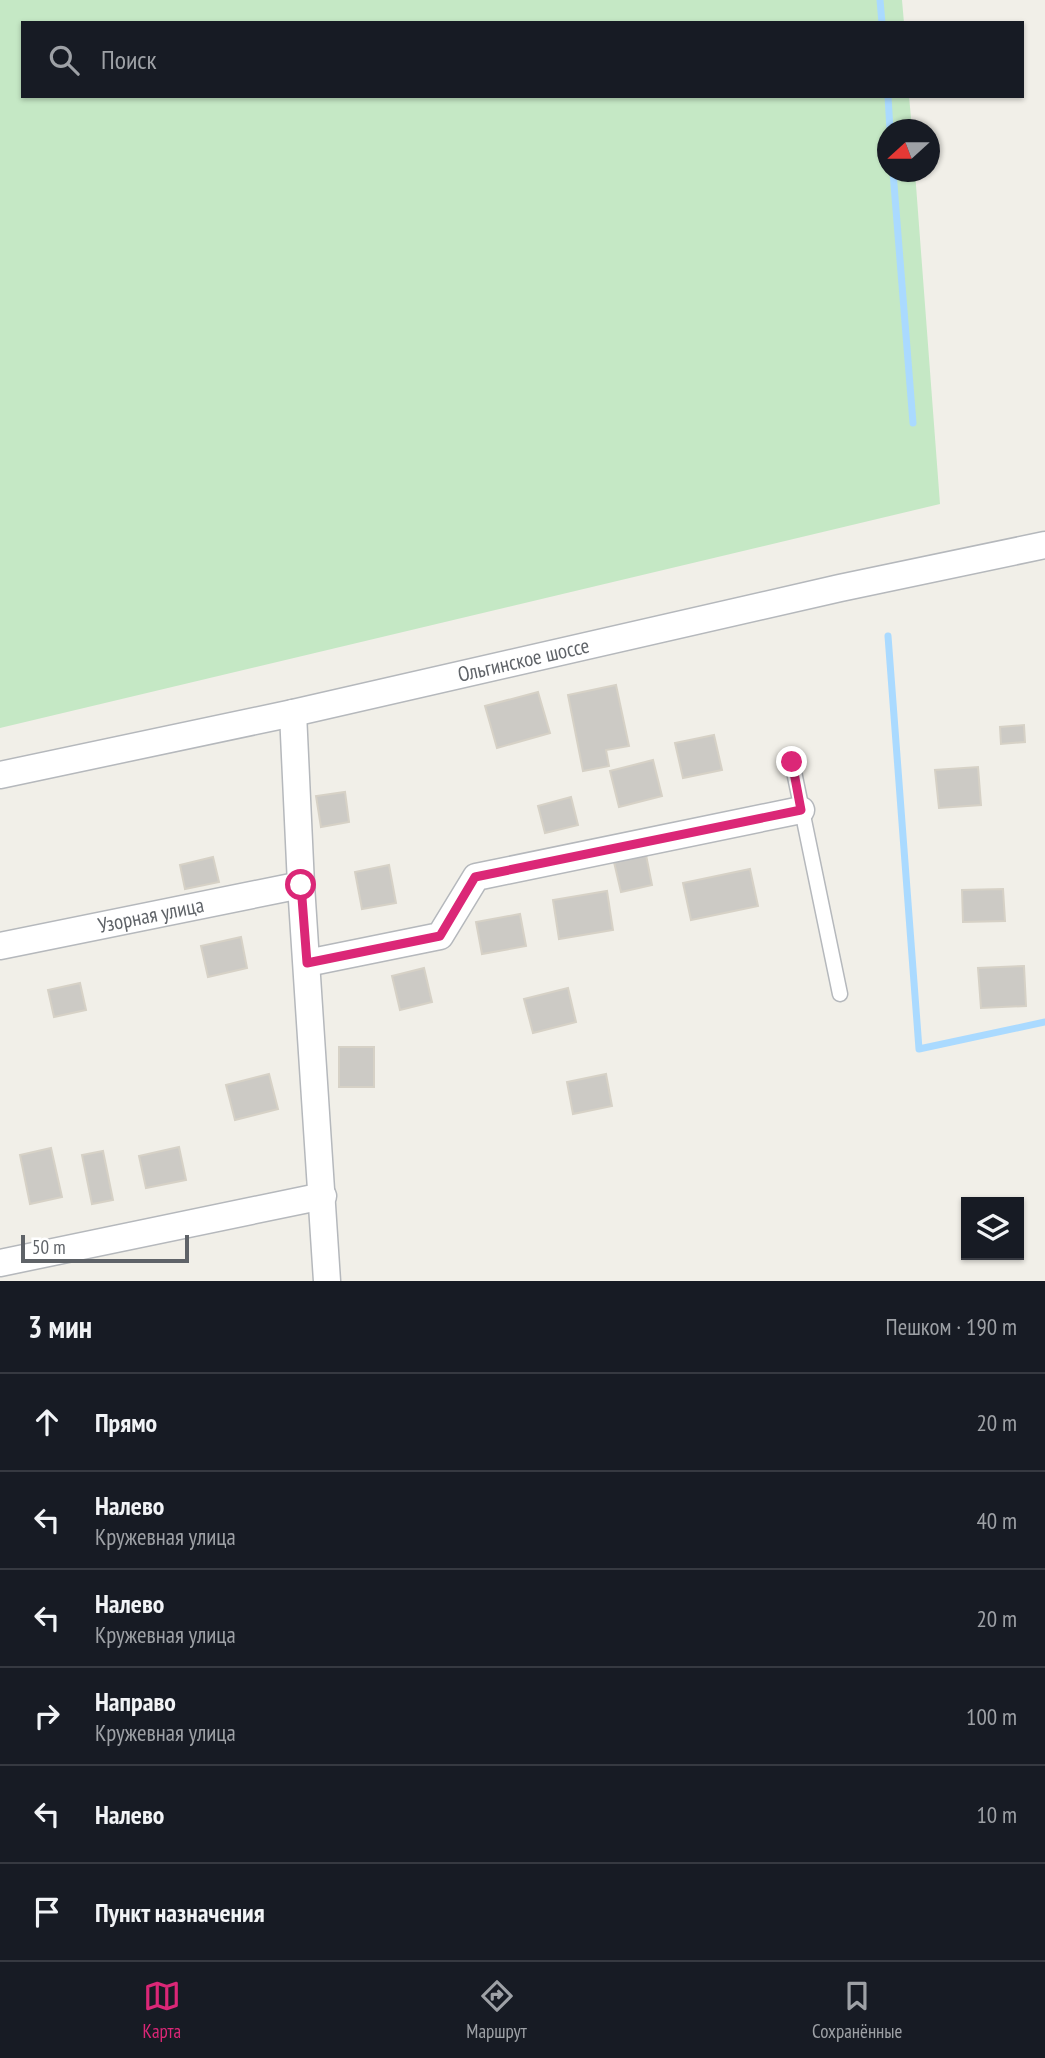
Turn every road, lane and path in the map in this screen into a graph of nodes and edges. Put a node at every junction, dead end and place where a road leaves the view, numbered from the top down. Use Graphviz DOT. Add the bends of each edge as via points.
graph roads {
  1 [pos="1044,549"];
  2 [pos="293,713"];
  3 [pos="792,762"];
  4 [pos="0,775"];
  5 [pos="801,810"];
  6 [pos="301,885"];
  7 [pos="0,946"];
  8 [pos="307,963"];
  9 [pos="840,994"];
  10 [pos="323,1196"];
  11 [pos="0,1263"];
  12 [pos="327,1281"];
  1 -- 2 [label="street, Ольгинское шоссе" via="813,594"];
  2 -- 4 [label="street, Ольгинское шоссе"];
  2 -- 6 [label="street"];
  3 -- 5 [label="lane"];
  5 -- 8 [label="street" via="475,877 440,936"];
  5 -- 9 [label="lane"];
  6 -- 7 [label="street, Узорная улица"];
  6 -- 8 [label="street"];
  8 -- 10 [label="street"];
  10 -- 11 [label="street"];
  10 -- 12 [label="street"];
}
